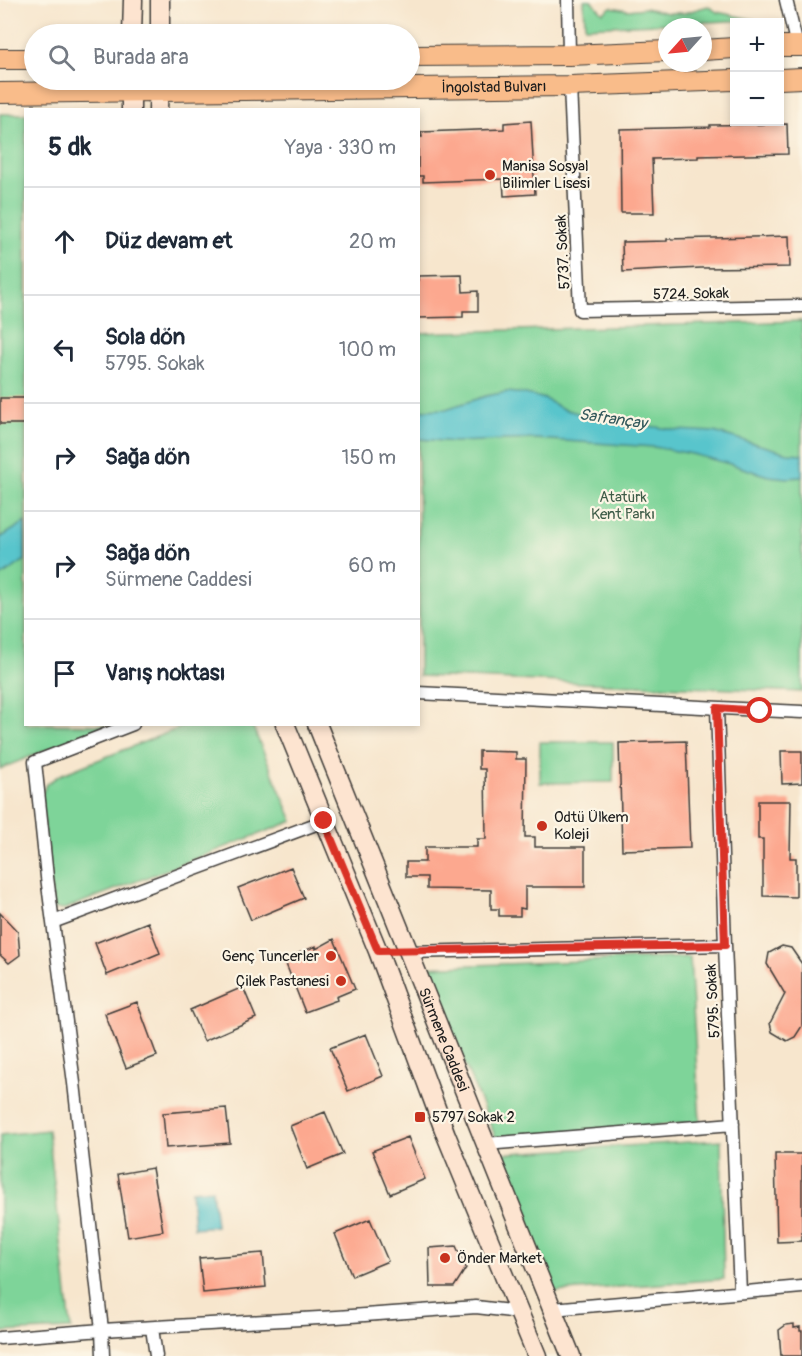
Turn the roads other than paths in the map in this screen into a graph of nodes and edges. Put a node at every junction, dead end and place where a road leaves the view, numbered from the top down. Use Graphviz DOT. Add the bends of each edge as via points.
graph roads {
  1 [pos="133,0"];
  2 [pos="160,0"];
  3 [pos="568,0"];
  4 [pos="786,0"];
  5 [pos="132,24"];
  6 [pos="160,24"];
  7 [pos="793,46"];
  8 [pos="730,48"];
  9 [pos="712,49"];
  10 [pos="658,51"];
  11 [pos="569,55"];
  12 [pos="420,56"];
  13 [pos="0,59"];
  14 [pos="24,59"];
  15 [pos="802,78"];
  16 [pos="784,79"];
  17 [pos="730,81"];
  18 [pos="570,86"];
  19 [pos="420,89"];
  20 [pos="335,90"];
  21 [pos="0,93"];
  22 [pos="158,93"];
  23 [pos="131,94"];
  24 [pos="802,306"];
  25 [pos="580,310"];
  26 [pos="420,693"];
  27 [pos="717,708"];
  28 [pos="802,712"];
  29 [pos="128,726"];
  30 [pos="286,726"];
  31 [pos="318,726"];
  32 [pos="324,821"];
  33 [pos="53,922"];
  34 [pos="725,945"];
  35 [pos="378,951"];
  36 [pos="409,952"];
  37 [pos="733,1124"];
  38 [pos="485,1144"];
  39 [pos="802,1287"];
  40 [pos="740,1292"];
  41 [pos="552,1309"];
  42 [pos="519,1312"];
  43 [pos="152,1328"];
  44 [pos="102,1330"];
  45 [pos="0,1338"];
  46 [pos="103,1356"];
  47 [pos="156,1356"];
  48 [pos="537,1356"];
  49 [pos="571,1356"];
  1 -- 5 [label="main road"];
  2 -- 6 [label="main road"];
  3 -- 11 [label="street"];
  4 -- 7 [label="street"];
  8 -- 9 [label="main road"];
  10 -- 11 [label="main road, İngolstad Bulvarı"];
  11 -- 12 [label="main road, İngolstad Bulvarı"];
  13 -- 14 [label="main road"];
  15 -- 16 [label="main road"];
  17 -- 18 [label="main road, İngolstad Bulvarı"];
  18 -- 19 [label="main road, İngolstad Bulvarı"];
  18 -- 25 [label="street, 5737. Sokak"];
  20 -- 22 [label="main road, İngolstad Bulvarı"];
  21 -- 23 [label="main road, İngolstad Bulvarı"];
  22 -- 23 [label="main road, İngolstad Bulvarı"];
  24 -- 25 [label="street, 5724. Sokak"];
  26 -- 27 [label="street"];
  27 -- 28 [label="street"];
  27 -- 34 [label="street, 5795. Sokak"];
  29 -- 33 [label="street" via="35,762"];
  30 -- 32 [label="main road, Sürmene Caddesi"];
  31 -- 36 [label="main road, Sürmene Caddesi"];
  32 -- 33 [label="street"];
  32 -- 35 [label="main road, Sürmene Caddesi"];
  33 -- 44 [label="street"];
  34 -- 36 [label="street"];
  34 -- 37 [label="street, 5795. Sokak"];
  35 -- 36 [label="main road"];
  35 -- 42 [label="main road, Sürmene Caddesi" via="446,1135"];
  36 -- 38 [label="main road, Sürmene Caddesi"];
  37 -- 38 [label="street"];
  37 -- 40 [label="street, 5795. Sokak"];
  38 -- 41 [label="main road, Sürmene Caddesi"];
  39 -- 40 [label="street"];
  40 -- 41 [label="street"];
  41 -- 42 [label="main road"];
  41 -- 49 [label="main road, Sürmene Caddesi"];
  42 -- 43 [label="street" via="476,1307"];
  42 -- 48 [label="main road, Sürmene Caddesi"];
  43 -- 44 [label="street"];
  43 -- 47 [label="street"];
  44 -- 45 [label="street"];
  44 -- 46 [label="street"];
}
